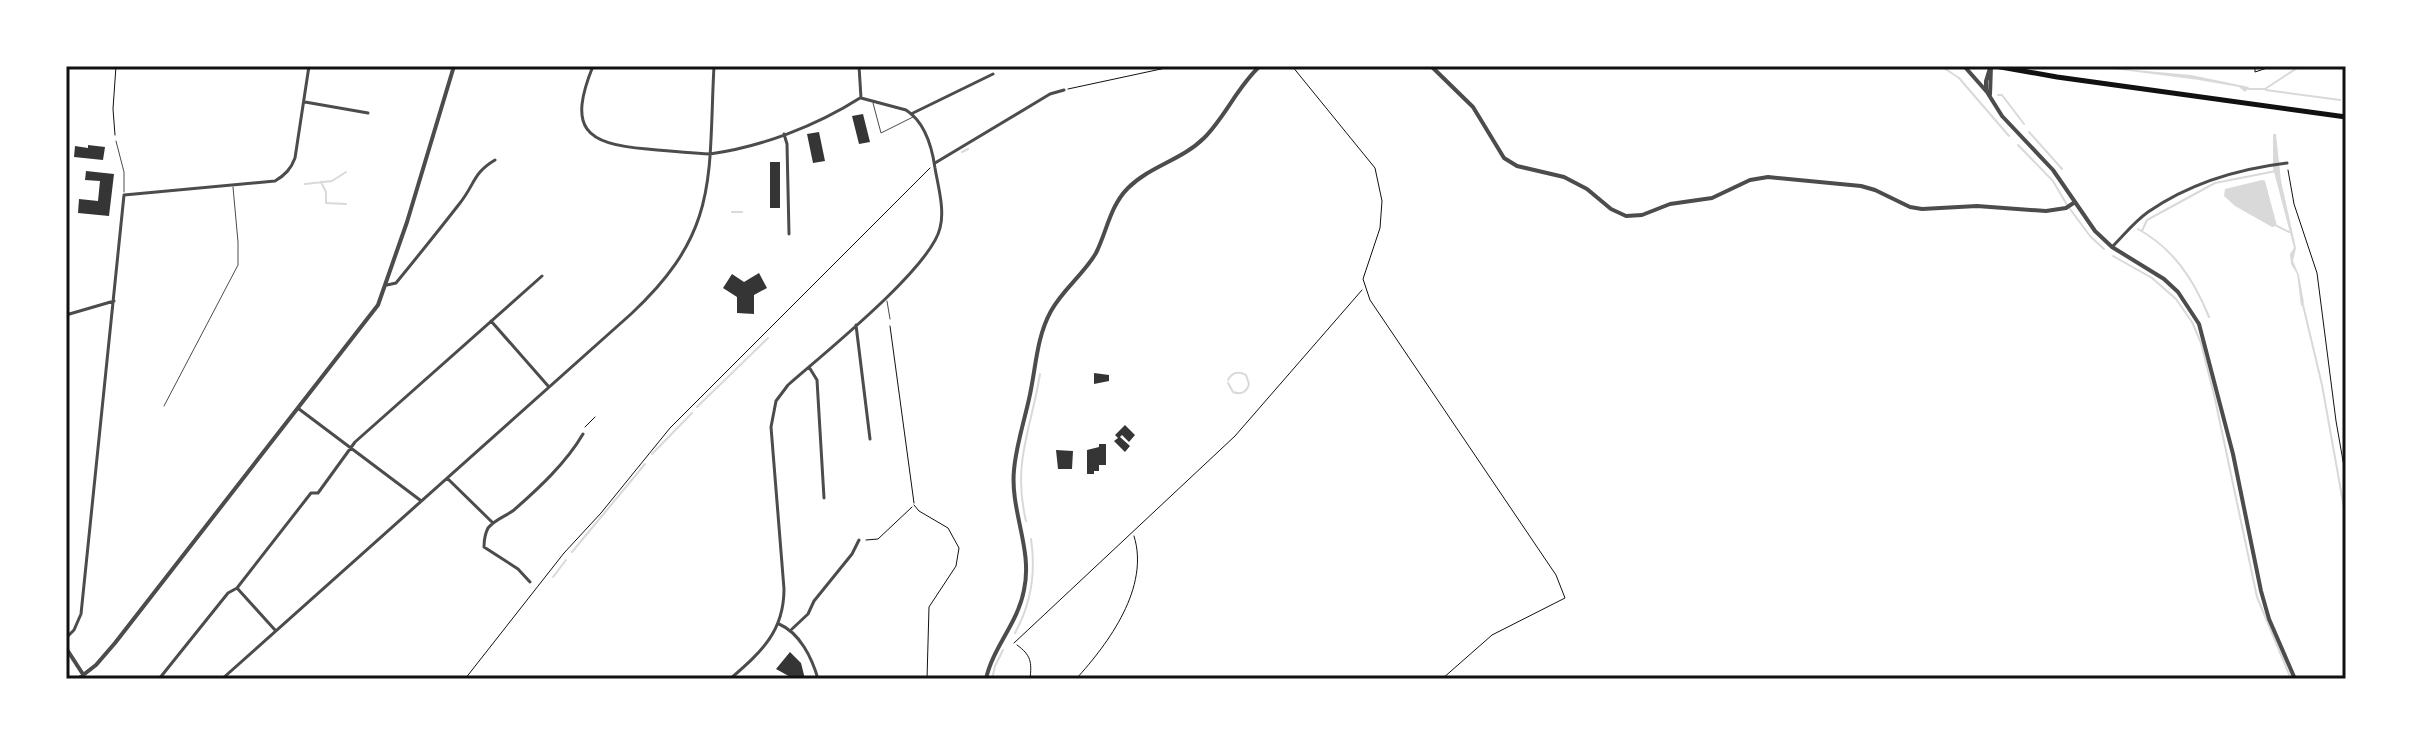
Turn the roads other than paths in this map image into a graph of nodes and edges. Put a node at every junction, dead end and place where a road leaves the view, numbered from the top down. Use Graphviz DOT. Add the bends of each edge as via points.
graph roads {
  1 [pos="309,66"];
  2 [pos="454,66"];
  3 [pos="593,66"];
  4 [pos="714,66"];
  5 [pos="859,66"];
  6 [pos="1260,66"];
  7 [pos="1431,66"];
  8 [pos="1964,66"];
  9 [pos="1992,66"];
  10 [pos="993,74"];
  11 [pos="1064,90"];
  12 [pos="1988,95"];
  13 [pos="861,98"];
  14 [pos="873,101"];
  15 [pos="304,102"];
  16 [pos="368,113"];
  17 [pos="913,115"];
  18 [pos="2346,117"];
  19 [pos="784,134"];
  20 [pos="116,141"];
  21 [pos="710,154"];
  22 [pos="495,160"];
  23 [pos="935,163"];
  24 [pos="2285,164"];
  25 [pos="233,185"];
  26 [pos="124,195"];
  27 [pos="2075,202"];
  28 [pos="789,234"];
  29 [pos="2112,247"];
  30 [pos="542,276"];
  31 [pos="387,285"];
  32 [pos="887,298"];
  33 [pos="114,301"];
  34 [pos="66,315"];
  35 [pos="890,319"];
  36 [pos="491,321"];
  37 [pos="856,325"];
  38 [pos="809,367"];
  39 [pos="549,387"];
  40 [pos="164,406"];
  41 [pos="299,409"];
  42 [pos="583,434"];
  43 [pos="870,439"];
  44 [pos="351,448"];
  45 [pos="447,478"];
  46 [pos="824,498"];
  47 [pos="421,500"];
  48 [pos="493,523"];
  49 [pos="859,540"];
  50 [pos="530,582"];
  51 [pos="237,588"];
  52 [pos="779,624"];
  53 [pos="792,629"];
  54 [pos="275,630"];
  55 [pos="66,638"];
  56 [pos="66,648"];
  57 [pos="84,677"];
  58 [pos="78,679"];
  59 [pos="159,679"];
  60 [pos="222,679"];
  61 [pos="730,679"];
  62 [pos="818,679"];
  63 [pos="986,679"];
  64 [pos="2295,679"];
  1 -- 15 [label="street"];
  2 -- 31 [label="street"];
  3 -- 21 [label="street" via="581,112 595,137 620,147"];
  4 -- 21 [label="street"];
  5 -- 13 [label="street"];
  6 -- 63 [label="street" via="1202,140 1125,191 1095,253 1046,320 1014,468 1025,587"];
  7 -- 27 [label="street" via="1473,107 1504,158 1564,177 1626,216 1712,198 1768,177 1861,186 1922,209 2046,211"];
  8 -- 12 [label="street"];
  9 -- 12 [label="street"];
  9 -- 18 [label="main road"];
  10 -- 17 [label="street"];
  11 -- 23 [label="street"];
  12 -- 27 [label="street"];
  13 -- 14 [label="street"];
  13 -- 19 [label="street"];
  14 -- 17 [label="street"];
  14 -- 17 [label="lane" via="881,133"];
  15 -- 16 [label="street"];
  15 -- 25 [label="street" via="290,169 275,181"];
  17 -- 23 [label="street" via="930,141"];
  19 -- 21 [label="street"];
  19 -- 28 [label="street"];
  20 -- 26 [label="lane"];
  21 -- 39 [label="street" via="704,206 680,260 649,297"];
  22 -- 31 [label="street" via="473,177 463,199 396,283"];
  23 -- 32 [label="street" via="940,231"];
  24 -- 29 [label="street" via="2221,175 2185,192 2148,212"];
  25 -- 26 [label="street"];
  25 -- 40 [label="lane" via="238,265"];
  26 -- 33 [label="street"];
  27 -- 29 [label="street"];
  29 -- 64 [label="street" via="2164,279 2199,324 2261,591"];
  30 -- 36 [label="street"];
  31 -- 41 [label="street" via="369,319"];
  32 -- 35 [label="lane"];
  32 -- 37 [label="street"];
  33 -- 34 [label="street"];
  33 -- 55 [label="street" via="81,614"];
  36 -- 39 [label="street"];
  36 -- 44 [label="street"];
  37 -- 38 [label="street"];
  37 -- 43 [label="street"];
  38 -- 46 [label="street" via="817,380"];
  38 -- 52 [label="street" via="782,392 771,420 784,589"];
  39 -- 45 [label="street"];
  41 -- 44 [label="street"];
  41 -- 57 [label="street"];
  42 -- 48 [label="street" via="535,492"];
  44 -- 47 [label="street"];
  44 -- 51 [label="street"];
  45 -- 47 [label="street"];
  45 -- 48 [label="street"];
  47 -- 54 [label="street"];
  48 -- 50 [label="street" via="484,547"];
  49 -- 53 [label="street"];
  51 -- 54 [label="street"];
  51 -- 59 [label="street"];
  52 -- 53 [label="street"];
  52 -- 61 [label="street"];
  53 -- 62 [label="street"];
  54 -- 60 [label="street"];
  56 -- 57 [label="street"];
  57 -- 58 [label="street"];
}
